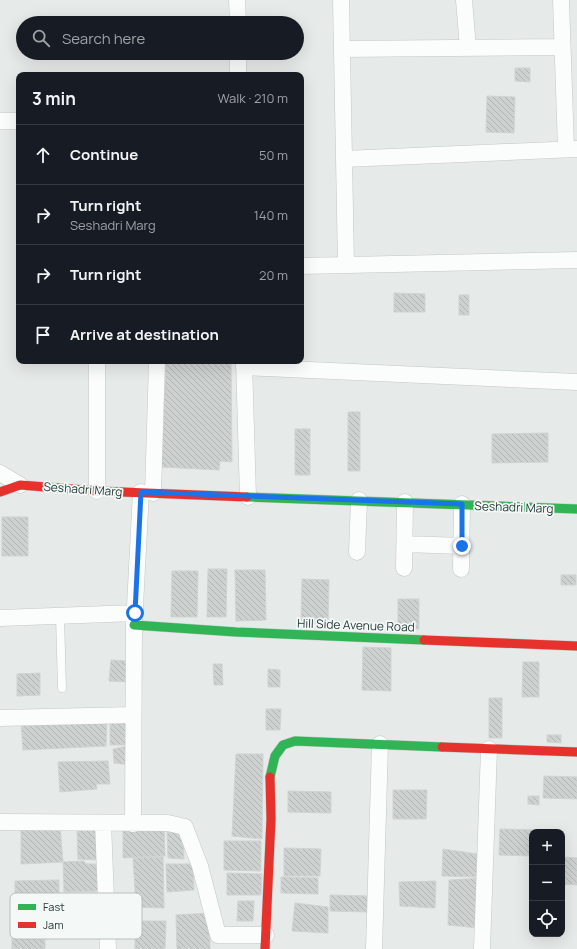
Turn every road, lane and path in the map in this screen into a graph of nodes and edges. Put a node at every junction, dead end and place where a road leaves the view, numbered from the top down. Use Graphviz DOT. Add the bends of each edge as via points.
graph roads {
  1 [pos="237,0"];
  2 [pos="341,0"];
  3 [pos="464,0"];
  4 [pos="561,0"];
  5 [pos="238,16"];
  6 [pos="562,47"];
  7 [pos="468,48"];
  8 [pos="342,49"];
  9 [pos="238,60"];
  10 [pos="238,72"];
  11 [pos="0,121"];
  12 [pos="16,121"];
  13 [pos="572,149"];
  14 [pos="344,159"];
  15 [pos="577,260"];
  16 [pos="346,265"];
  17 [pos="304,266"];
  18 [pos="98,364"];
  19 [pos="157,364"];
  20 [pos="244,364"];
  21 [pos="577,382"];
  22 [pos="0,473"];
  23 [pos="20,485"];
  24 [pos="97,491"];
  25 [pos="0,492"];
  26 [pos="147,493"];
  27 [pos="248,497"];
  28 [pos="359,500"];
  29 [pos="405,502"];
  30 [pos="462,504"];
  31 [pos="577,509"];
  32 [pos="405,544"];
  33 [pos="462,546"];
  34 [pos="357,552"];
  35 [pos="404,568"];
  36 [pos="461,569"];
  37 [pos="60,616"];
  38 [pos="0,618"];
  39 [pos="134,619"];
  40 [pos="577,646"];
  41 [pos="62,688"];
  42 [pos="134,714"];
  43 [pos="0,718"];
  44 [pos="380,744"];
  45 [pos="489,749"];
  46 [pos="577,752"];
  47 [pos="0,822"];
  48 [pos="103,823"];
  49 [pos="133,824"];
  50 [pos="106,893"];
  51 [pos="108,939"];
  52 [pos="218,942"];
  53 [pos="265,942"];
  54 [pos="108,949"];
  55 [pos="374,949"];
  56 [pos="482,949"];
  1 -- 5 [label="street"];
  2 -- 8 [label="street"];
  3 -- 7 [label="street"];
  4 -- 6 [label="street"];
  6 -- 7 [label="street"];
  6 -- 13 [label="street"];
  7 -- 8 [label="street"];
  8 -- 14 [label="street"];
  9 -- 10 [label="street"];
  11 -- 12 [label="street"];
  13 -- 14 [label="street"];
  14 -- 16 [label="street"];
  15 -- 16 [label="street"];
  16 -- 17 [label="street"];
  18 -- 24 [label="street"];
  19 -- 26 [label="street"];
  20 -- 21 [label="street"];
  20 -- 27 [label="street"];
  22 -- 23 [label="street, Seshadri Marg"];
  23 -- 24 [label="street, Seshadri Marg"];
  23 -- 25 [label="street, Seshadri Marg"];
  24 -- 26 [label="street, Seshadri Marg"];
  26 -- 27 [label="street, Seshadri Marg"];
  26 -- 39 [label="street"];
  27 -- 28 [label="street, Seshadri Marg"];
  28 -- 29 [label="street, Seshadri Marg"];
  28 -- 34 [label="street"];
  29 -- 30 [label="street, Seshadri Marg"];
  29 -- 32 [label="street"];
  30 -- 31 [label="street, Seshadri Marg"];
  30 -- 33 [label="street"];
  32 -- 33 [label="street"];
  32 -- 35 [label="street"];
  33 -- 36 [label="street"];
  37 -- 38 [label="street"];
  37 -- 39 [label="street"];
  37 -- 41 [label="lane"];
  39 -- 40 [label="street, Hill Side Avenue Road" via="236,632"];
  39 -- 42 [label="street"];
  42 -- 43 [label="street"];
  42 -- 49 [label="street"];
  44 -- 45 [label="street"];
  44 -- 53 [label="street" via="295,741 283,745 275,756 270,773 271,819"];
  44 -- 55 [label="street"];
  45 -- 46 [label="street"];
  45 -- 56 [label="street"];
  47 -- 48 [label="street"];
  48 -- 49 [label="street"];
  48 -- 50 [label="street"];
  49 -- 52 [label="street" via="168,823 184,827 200,866"];
  51 -- 54 [label="street"];
  52 -- 53 [label="street"];
}
